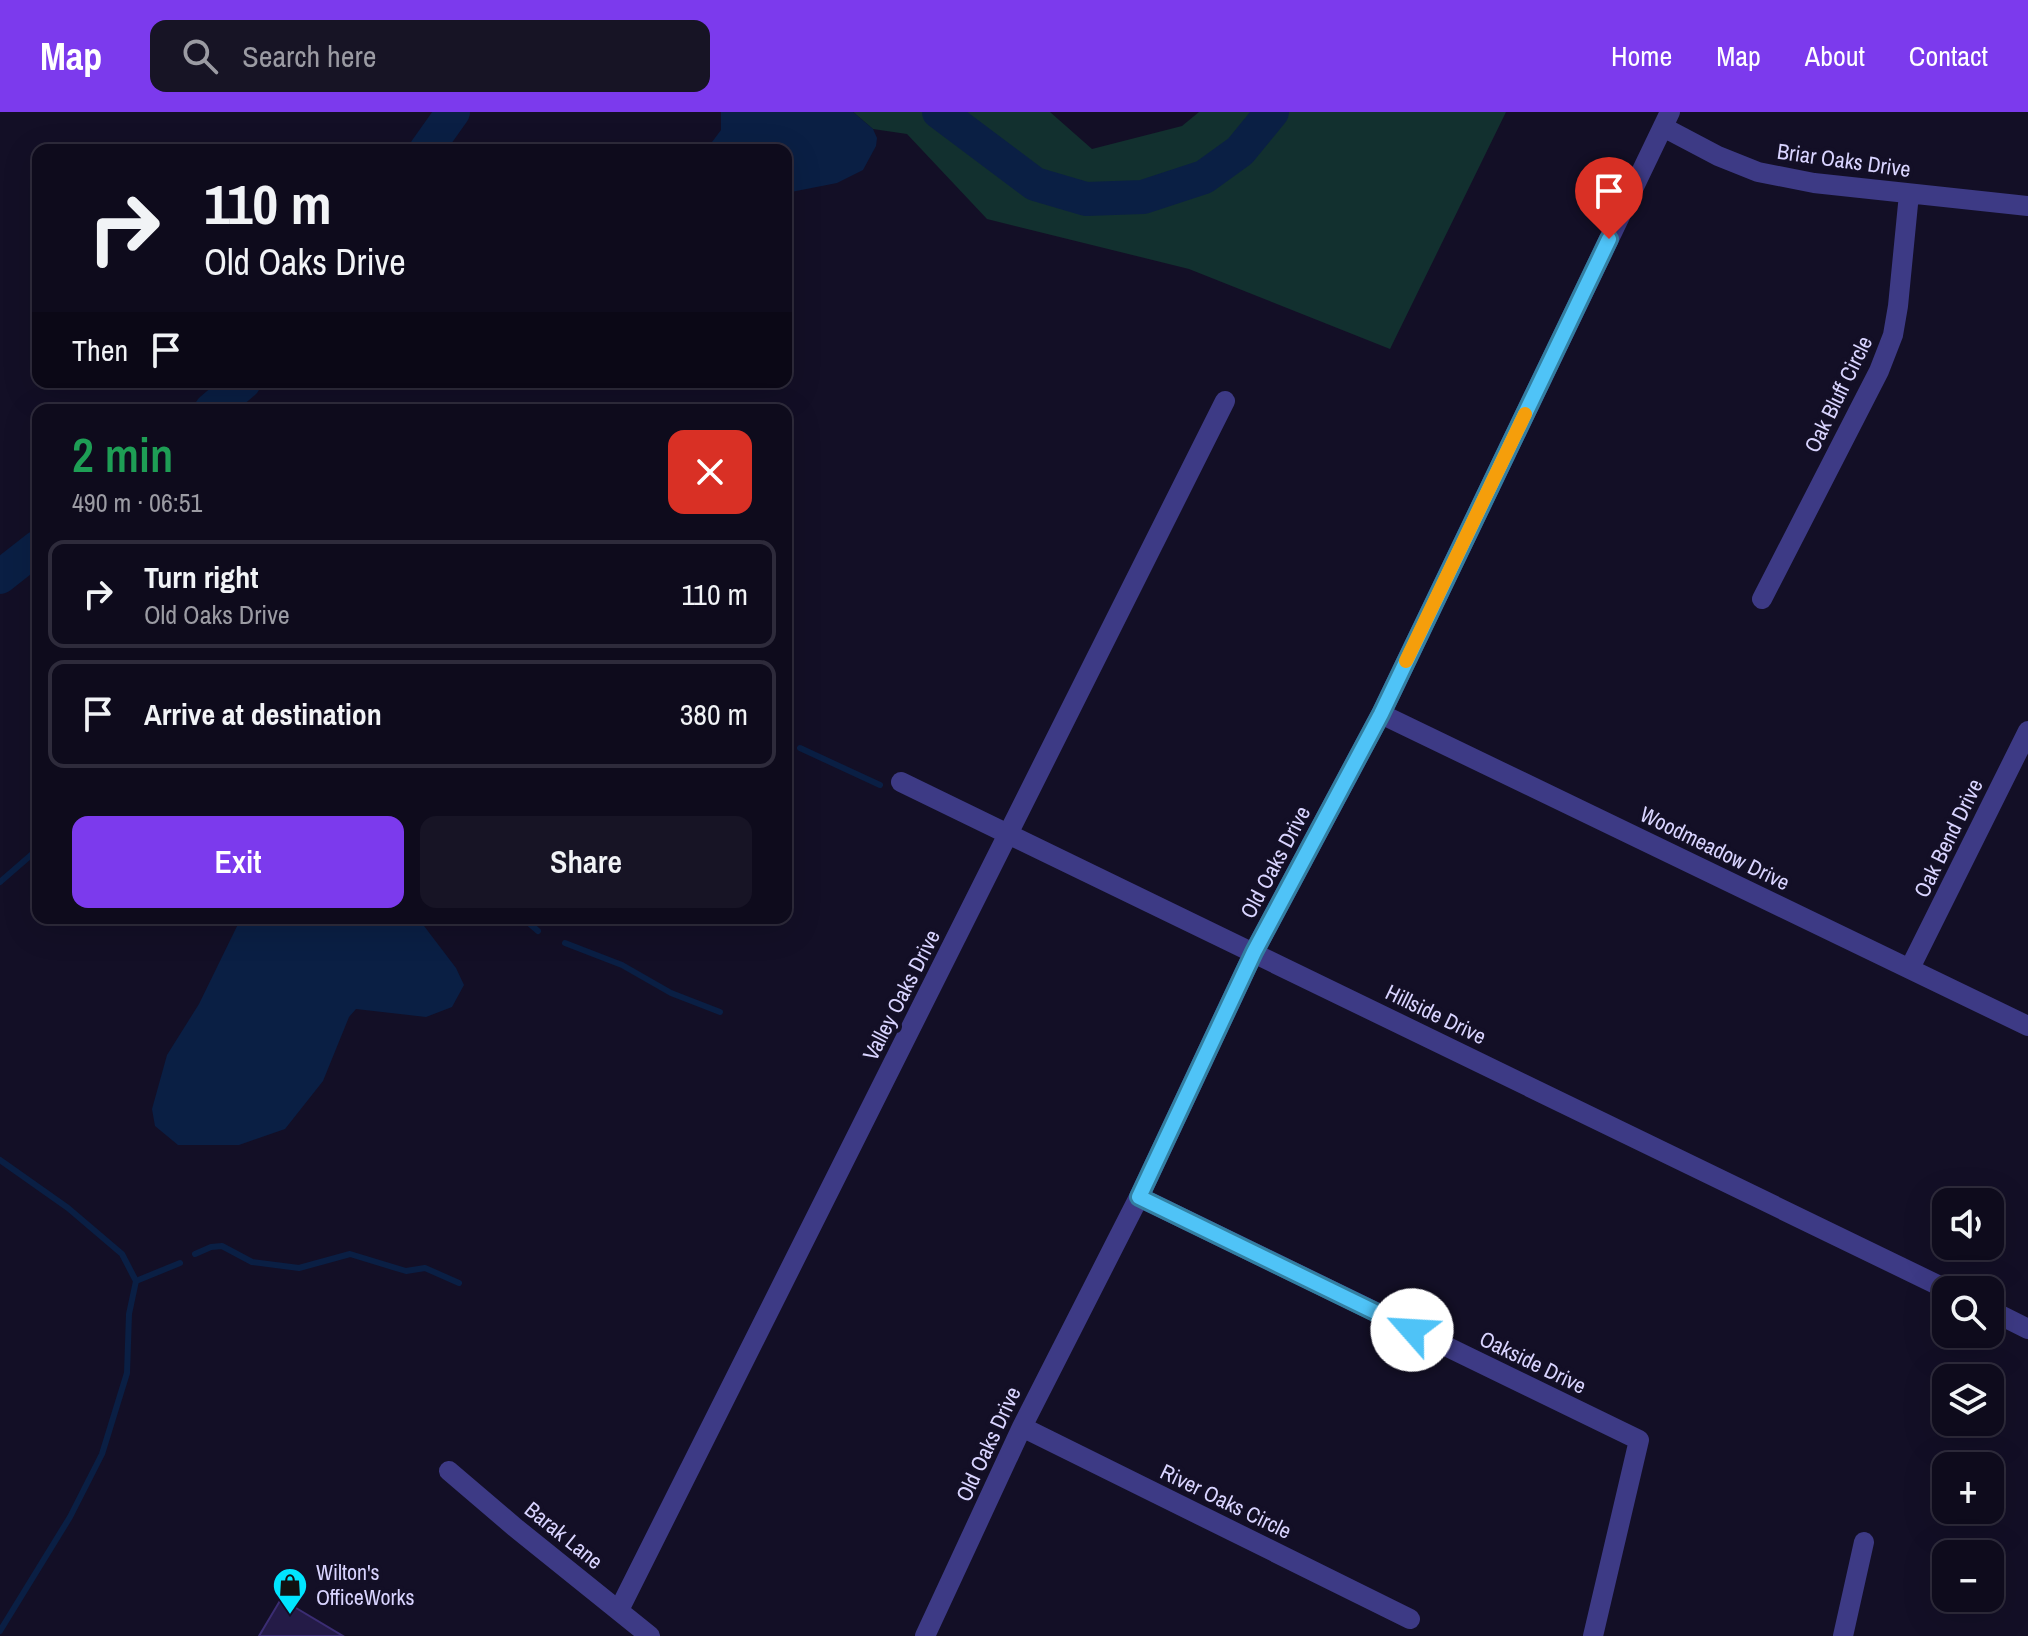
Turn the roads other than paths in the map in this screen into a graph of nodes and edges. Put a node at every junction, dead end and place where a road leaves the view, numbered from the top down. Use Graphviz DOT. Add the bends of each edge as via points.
graph roads {
  1 [pos="1666,120"];
  2 [pos="1909,194"];
  3 [pos="2028,206"];
  4 [pos="1225,401"];
  5 [pos="1762,599"];
  6 [pos="1381,714"];
  7 [pos="2028,731"];
  8 [pos="901,782"];
  9 [pos="1008,834"];
  10 [pos="1254,952"];
  11 [pos="1910,968"];
  12 [pos="2028,1026"];
  13 [pos="1139,1197"];
  14 [pos="1932,1282"];
  15 [pos="2004,1317"];
  16 [pos="2028,1329"];
  17 [pos="1022,1427"];
  18 [pos="449,1471"];
  19 [pos="1864,1542"];
  20 [pos="619,1610"];
  21 [pos="1410,1619"];
  22 [pos="650,1636"];
  23 [pos="925,1636"];
  24 [pos="1593,1636"];
  25 [pos="1843,1636"];
  1 -- 2 [label="street, Briar Oaks Drive" via="1718,156 1758,172"];
  1 -- 6 [label="street, Old Oaks Drive"];
  2 -- 3 [label="street, Briar Oaks Drive"];
  2 -- 5 [label="street, Oak Bluff Circle" via="1893,335"];
  4 -- 9 [label="street, Valley Oaks Drive"];
  6 -- 10 [label="street, Old Oaks Drive"];
  6 -- 11 [label="street, Woodmeadow Drive"];
  7 -- 11 [label="street, Oak Bend Drive"];
  8 -- 9 [label="street, Hillside Drive"];
  9 -- 10 [label="street, Hillside Drive"];
  9 -- 20 [label="street, Valley Oaks Drive"];
  10 -- 13 [label="street, Old Oaks Drive"];
  10 -- 14 [label="street, Hillside Drive"];
  11 -- 12 [label="street, Woodmeadow Drive"];
  13 -- 17 [label="street, Old Oaks Drive"];
  13 -- 24 [label="street, Oakside Drive" via="1639,1440"];
  15 -- 16 [label="street"];
  17 -- 21 [label="street, River Oaks Circle"];
  17 -- 23 [label="street, Old Oaks Drive"];
  18 -- 20 [label="street, Barak Lane"];
  19 -- 25 [label="street"];
  20 -- 22 [label="street, Barak Lane"];
}
